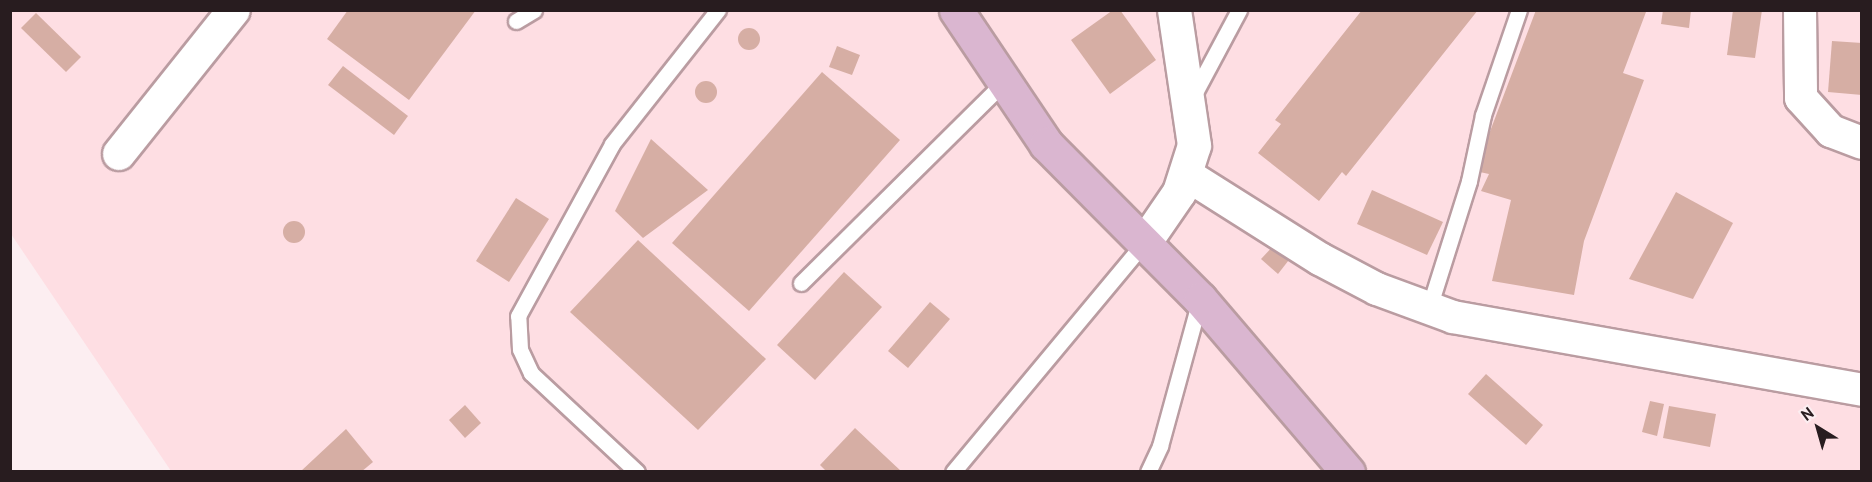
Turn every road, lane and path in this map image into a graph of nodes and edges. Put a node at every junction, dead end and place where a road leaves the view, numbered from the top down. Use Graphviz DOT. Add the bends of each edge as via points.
graph roads {
  1 [pos="234,10"];
  2 [pos="534,10"];
  3 [pos="718,10"];
  4 [pos="956,10"];
  5 [pos="1174,10"];
  6 [pos="1239,10"];
  7 [pos="1519,10"];
  8 [pos="1800,10"];
  9 [pos="516,21"];
  10 [pos="1002,84"];
  11 [pos="1191,100"];
  12 [pos="1862,143"];
  13 [pos="119,154"];
  14 [pos="1187,175"];
  15 [pos="1144,243"];
  16 [pos="801,284"];
  17 [pos="1200,299"];
  18 [pos="1429,308"];
  19 [pos="1862,390"];
  20 [pos="637,471"];
  21 [pos="953,471"];
  22 [pos="1148,471"];
  23 [pos="1348,471"];
  1 -- 13 [label="street"];
  2 -- 9 [label="lane"];
  3 -- 20 [label="lane" via="612,144 518,316 520,349 531,373"];
  4 -- 10 [label="main road"];
  5 -- 11 [label="street"];
  6 -- 11 [label="lane"];
  7 -- 18 [label="lane" via="1483,114 1469,181"];
  8 -- 12 [label="street" via="1801,98 1831,131"];
  10 -- 15 [label="main road" via="1088,192"];
  10 -- 16 [label="lane"];
  11 -- 14 [label="street" via="1194,145"];
  14 -- 15 [label="street"];
  14 -- 18 [label="street" via="1320,259"];
  15 -- 17 [label="main road"];
  15 -- 21 [label="lane"];
  17 -- 22 [label="lane" via="1160,446"];
  17 -- 23 [label="main road"];
  18 -- 19 [label="street" via="1453,317"];
}
